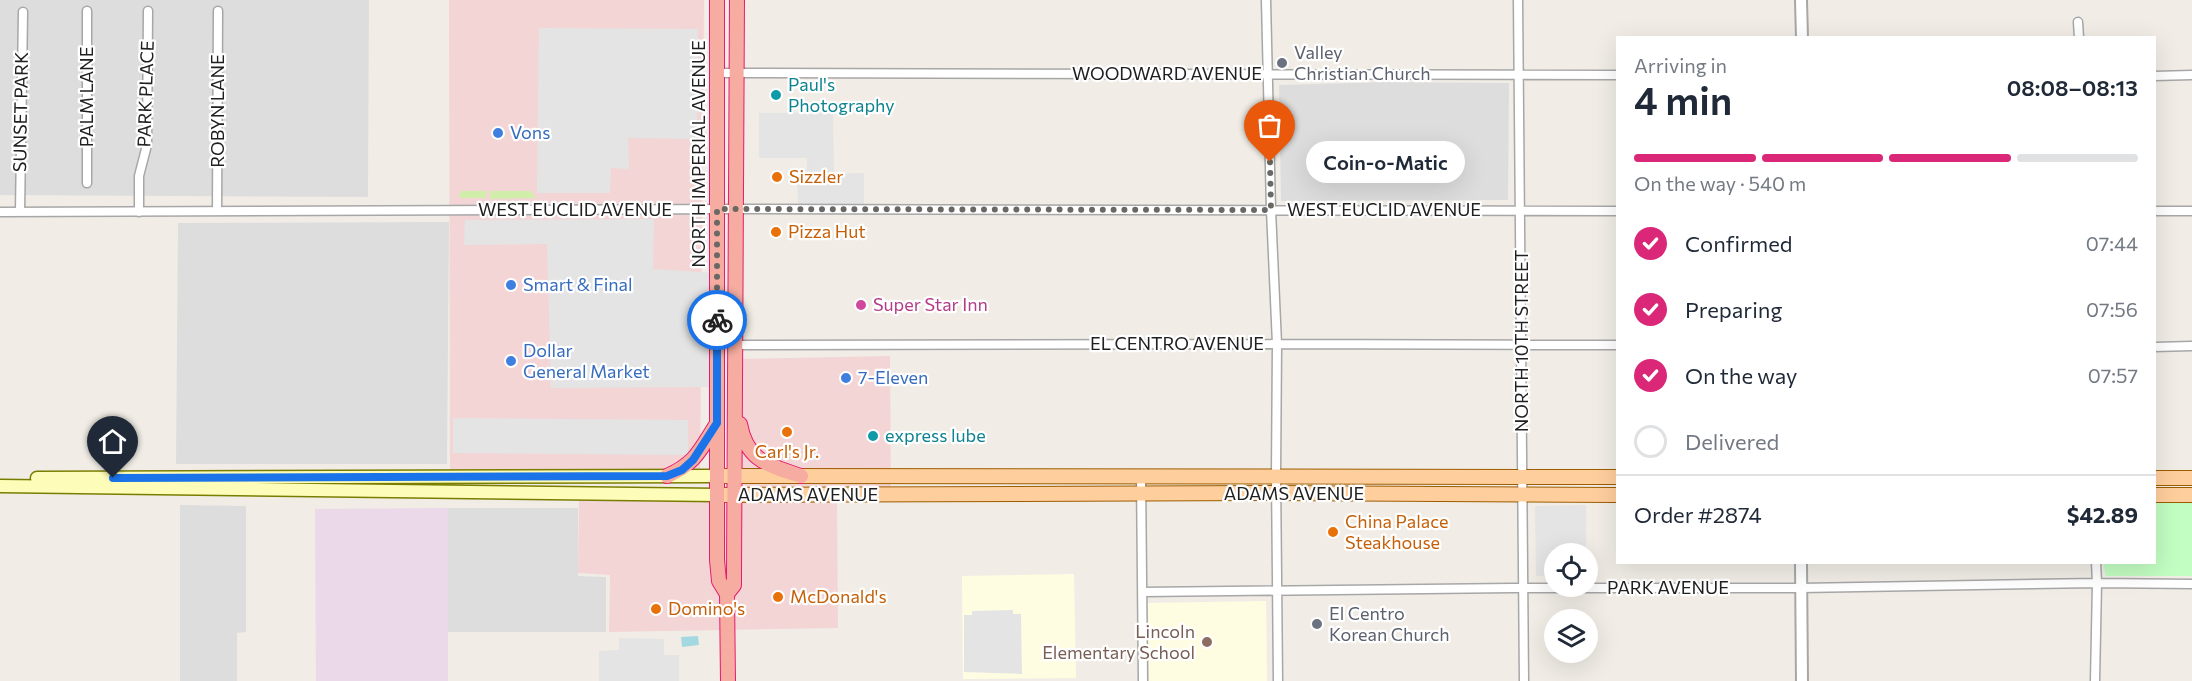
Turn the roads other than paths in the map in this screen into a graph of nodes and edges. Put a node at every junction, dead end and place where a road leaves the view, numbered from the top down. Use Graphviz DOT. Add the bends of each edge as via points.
graph roads {
  1 [pos="717,0"];
  2 [pos="737,0"];
  3 [pos="1266,0"];
  4 [pos="1518,0"];
  5 [pos="1801,0"];
  6 [pos="87,11"];
  7 [pos="148,11"];
  8 [pos="218,11"];
  9 [pos="23,12"];
  10 [pos="2078,22"];
  11 [pos="1802,36"];
  12 [pos="2079,36"];
  13 [pos="717,73"];
  14 [pos="736,73"];
  15 [pos="1268,74"];
  16 [pos="1616,75"];
  17 [pos="2192,75"];
  18 [pos="1518,76"];
  19 [pos="2156,76"];
  20 [pos="87,183"];
  21 [pos="717,209"];
  22 [pos="737,209"];
  23 [pos="1271,210"];
  24 [pos="1616,211"];
  25 [pos="2156,211"];
  26 [pos="2192,211"];
  27 [pos="0,212"];
  28 [pos="20,212"];
  29 [pos="139,212"];
  30 [pos="218,212"];
  31 [pos="1521,212"];
  32 [pos="1277,344"];
  33 [pos="737,345"];
  34 [pos="1522,345"];
  35 [pos="1616,345"];
  36 [pos="2192,346"];
  37 [pos="2156,347"];
  38 [pos="736,385"];
  39 [pos="717,423"];
  40 [pos="1276,475"];
  41 [pos="561,476"];
  42 [pos="667,476"];
  43 [pos="717,476"];
  44 [pos="735,476"];
  45 [pos="801,476"];
  46 [pos="1141,476"];
  47 [pos="462,477"];
  48 [pos="1522,477"];
  49 [pos="1616,477"];
  50 [pos="2156,478"];
  51 [pos="2192,478"];
  52 [pos="0,479"];
  53 [pos="177,483"];
  54 [pos="0,486"];
  55 [pos="462,492"];
  56 [pos="480,493"];
  57 [pos="1276,493"];
  58 [pos="1141,494"];
  59 [pos="1522,494"];
  60 [pos="717,495"];
  61 [pos="735,495"];
  62 [pos="1616,495"];
  63 [pos="2156,495"];
  64 [pos="2192,495"];
  65 [pos="1801,564"];
  66 [pos="2096,564"];
  67 [pos="2097,583"];
  68 [pos="2192,584"];
  69 [pos="1524,588"];
  70 [pos="1801,588"];
  71 [pos="1277,590"];
  72 [pos="1143,592"];
  73 [pos="727,594"];
  74 [pos="728,681"];
  75 [pos="1143,681"];
  76 [pos="1278,681"];
  77 [pos="1524,681"];
  78 [pos="1802,681"];
  79 [pos="2094,681"];
  1 -- 13 [label="highway, NORTH IMPERIAL AVENUE"];
  2 -- 14 [label="highway, NORTH IMPERIAL AVENUE"];
  3 -- 15 [label="street"];
  4 -- 18 [label="street, NORTH 10TH STREET"];
  5 -- 11 [label="street"];
  6 -- 20 [label="street, PALM LANE"];
  7 -- 29 [label="street, PARK PLACE" via="147,145 139,176"];
  8 -- 30 [label="street, ROBYN LANE"];
  9 -- 28 [label="street, SUNSET PARK"];
  10 -- 12 [label="street"];
  13 -- 14 [label="street, WOODWARD AVENUE"];
  13 -- 21 [label="highway, NORTH IMPERIAL AVENUE"];
  14 -- 15 [label="street, WOODWARD AVENUE"];
  14 -- 22 [label="highway, NORTH IMPERIAL AVENUE"];
  15 -- 18 [label="street, WOODWARD AVENUE"];
  15 -- 23 [label="street"];
  16 -- 18 [label="street, WOODWARD AVENUE"];
  17 -- 19 [label="street"];
  18 -- 31 [label="street, NORTH 10TH STREET"];
  21 -- 22 [label="street, WEST EUCLID AVENUE"];
  21 -- 30 [label="street, WEST EUCLID AVENUE"];
  21 -- 39 [label="highway, NORTH IMPERIAL AVENUE"];
  22 -- 23 [label="street, WEST EUCLID AVENUE"];
  22 -- 33 [label="highway, NORTH IMPERIAL AVENUE"];
  23 -- 31 [label="street, WEST EUCLID AVENUE"];
  23 -- 32 [label="street"];
  24 -- 31 [label="street, WEST EUCLID AVENUE"];
  25 -- 26 [label="street"];
  27 -- 28 [label="street, WEST EUCLID AVENUE"];
  28 -- 29 [label="street, WEST EUCLID AVENUE"];
  29 -- 30 [label="street, WEST EUCLID AVENUE"];
  31 -- 34 [label="street, NORTH 10TH STREET"];
  32 -- 33 [label="street, EL CENTRO AVENUE"];
  32 -- 34 [label="street, EL CENTRO AVENUE"];
  32 -- 40 [label="street"];
  33 -- 38 [label="highway, NORTH IMPERIAL AVENUE"];
  34 -- 35 [label="street, EL CENTRO AVENUE"];
  34 -- 48 [label="street, NORTH 10TH STREET"];
  36 -- 37 [label="street"];
  38 -- 44 [label="highway, NORTH IMPERIAL AVENUE"];
  38 -- 45 [label="highway" via="742,437 749,450 768,465"];
  39 -- 42 [label="highway" via="693,460"];
  39 -- 43 [label="highway, NORTH IMPERIAL AVENUE"];
  40 -- 46 [label="main road, ADAMS AVENUE"];
  40 -- 48 [label="main road, ADAMS AVENUE"];
  40 -- 57 [label="street"];
  41 -- 42 [label="main road, ADAMS AVENUE"];
  41 -- 47 [label="main road, ADAMS AVENUE"];
  41 -- 56 [label="main road" via="550,483 500,484"];
  42 -- 43 [label="main road, ADAMS AVENUE"];
  43 -- 44 [label="main road, ADAMS AVENUE"];
  43 -- 60 [label="highway, NORTH IMPERIAL AVENUE"];
  44 -- 45 [label="main road, ADAMS AVENUE"];
  44 -- 61 [label="highway, NORTH IMPERIAL AVENUE"];
  45 -- 46 [label="main road, ADAMS AVENUE"];
  46 -- 58 [label="street"];
  47 -- 53 [label="main road, ADAMS AVENUE"];
  47 -- 55 [label="main road"];
  48 -- 49 [label="main road, ADAMS AVENUE"];
  48 -- 59 [label="street, NORTH 10TH STREET"];
  50 -- 51 [label="main road"];
  52 -- 53 [label="main road, ADAMS AVENUE"];
  53 -- 54 [label="main road, ADAMS AVENUE"];
  53 -- 55 [label="main road, ADAMS AVENUE"];
  55 -- 56 [label="main road, ADAMS AVENUE"];
  56 -- 60 [label="main road, ADAMS AVENUE"];
  57 -- 58 [label="main road, ADAMS AVENUE"];
  57 -- 59 [label="main road, ADAMS AVENUE"];
  57 -- 71 [label="street"];
  58 -- 61 [label="main road, ADAMS AVENUE"];
  58 -- 72 [label="street"];
  59 -- 62 [label="main road, ADAMS AVENUE"];
  59 -- 69 [label="street, NORTH 10TH STREET"];
  60 -- 61 [label="main road, ADAMS AVENUE"];
  60 -- 73 [label="highway, NORTH IMPERIAL AVENUE" via="719,581"];
  61 -- 73 [label="highway, NORTH IMPERIAL AVENUE" via="734,585"];
  63 -- 64 [label="main road"];
  65 -- 70 [label="street"];
  66 -- 67 [label="street"];
  67 -- 68 [label="street, PARK AVENUE"];
  67 -- 70 [label="street, PARK AVENUE"];
  67 -- 79 [label="street"];
  69 -- 70 [label="street, PARK AVENUE"];
  69 -- 71 [label="street, PARK AVENUE"];
  69 -- 77 [label="street, NORTH 10TH STREET"];
  70 -- 78 [label="street"];
  71 -- 72 [label="street, PARK AVENUE"];
  71 -- 76 [label="street"];
  72 -- 75 [label="street"];
  73 -- 74 [label="highway, NORTH IMPERIAL AVENUE"];
}
